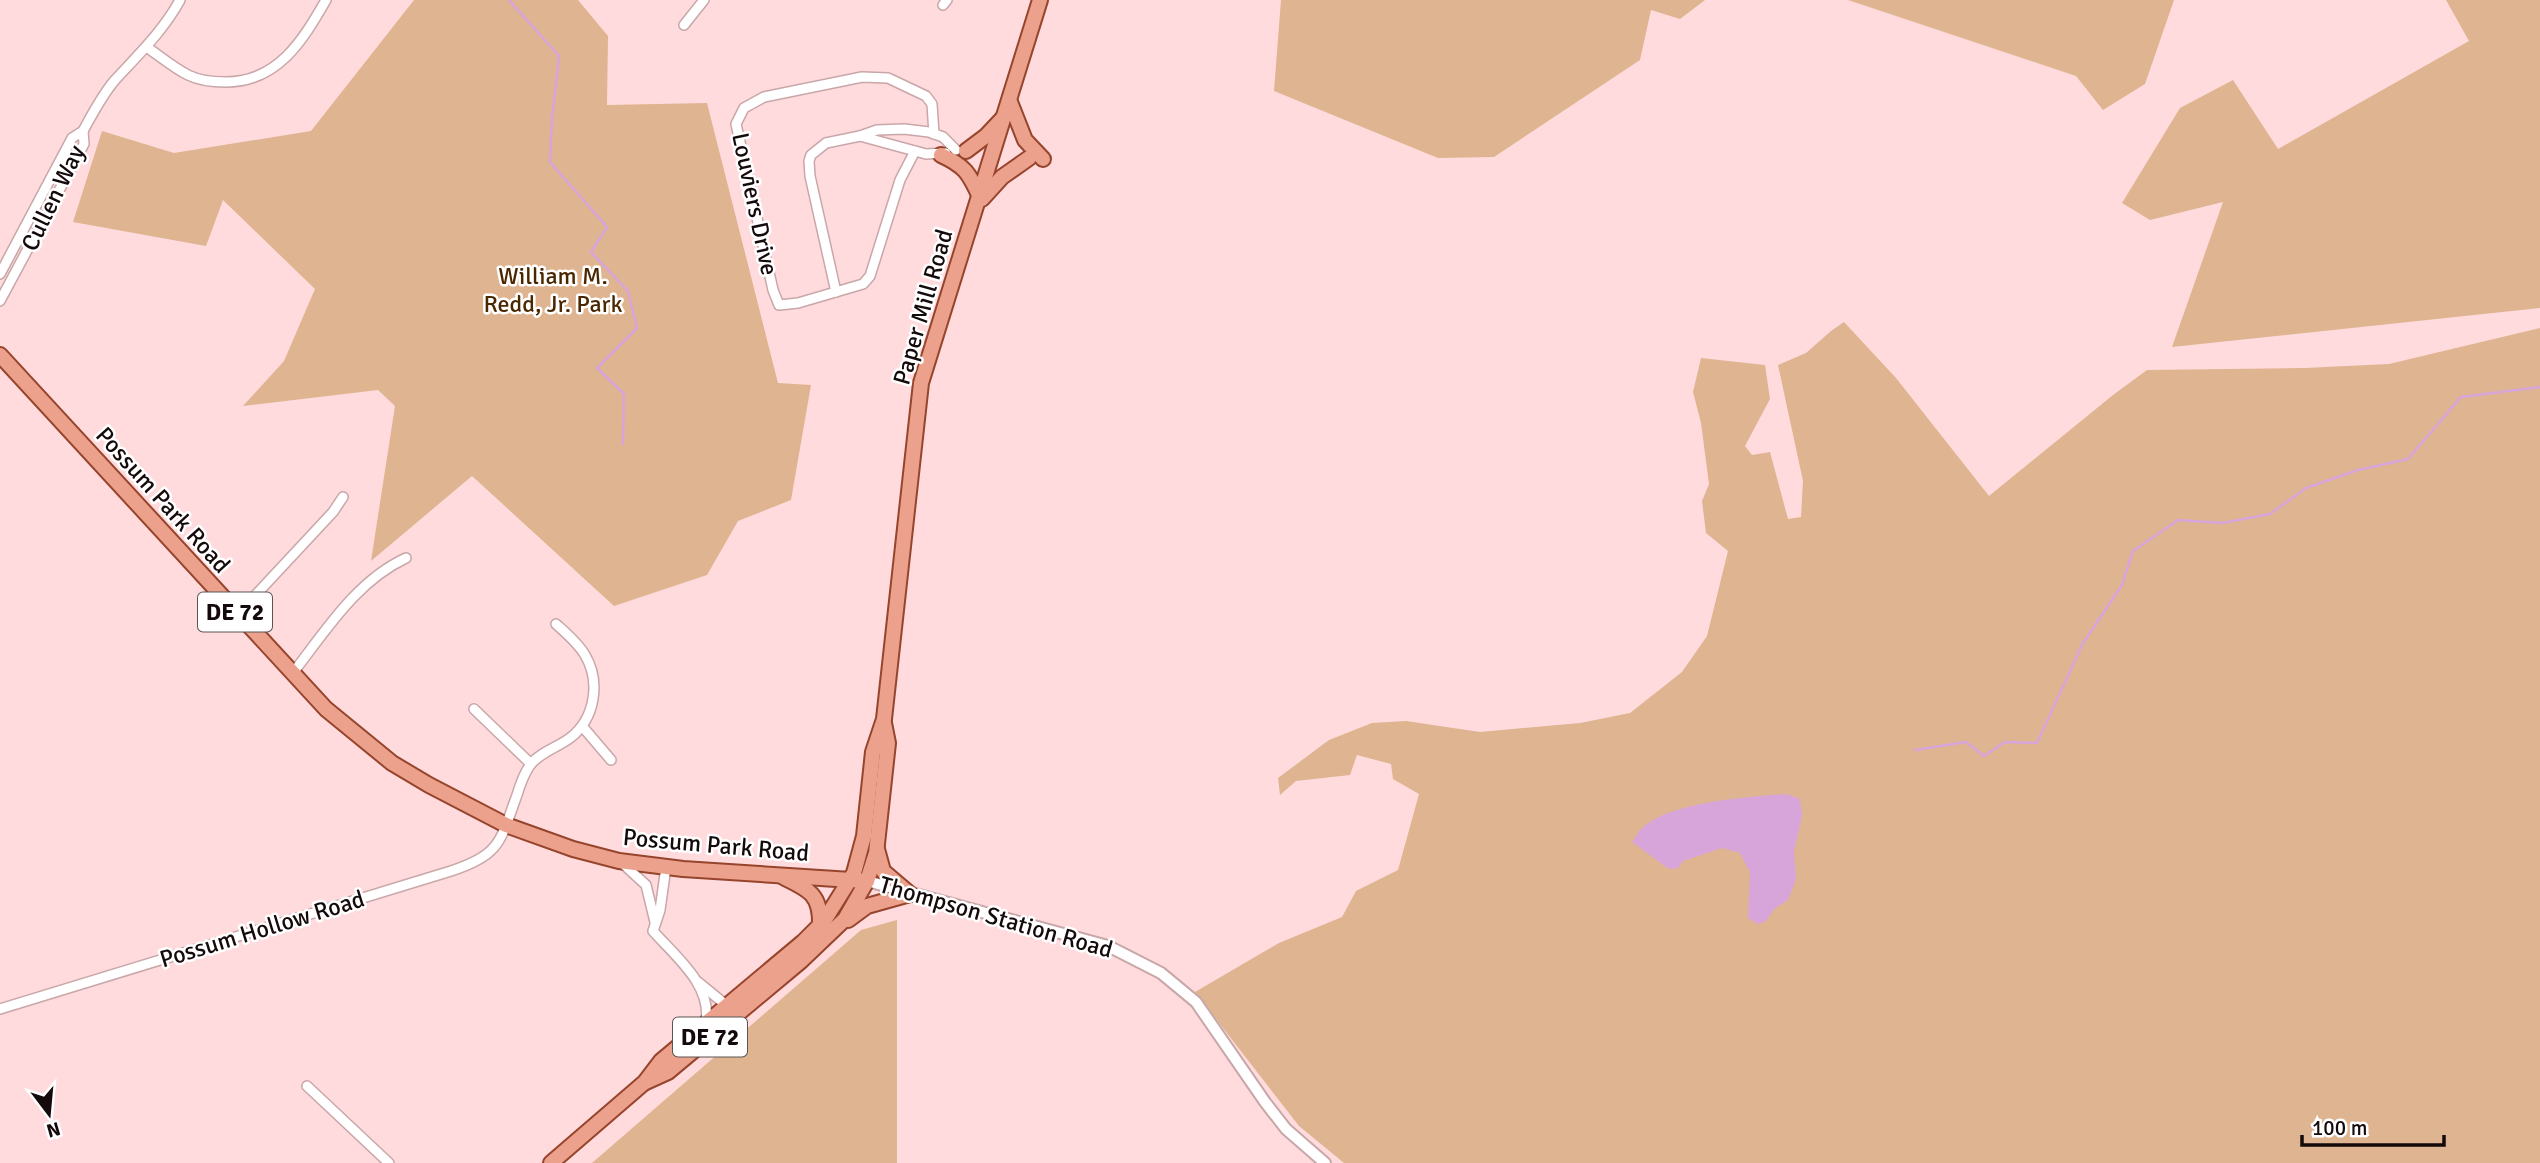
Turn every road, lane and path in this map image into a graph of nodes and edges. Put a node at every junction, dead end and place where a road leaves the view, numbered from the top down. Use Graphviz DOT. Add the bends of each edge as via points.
graph roads {
  1 [pos="180,0"];
  2 [pos="326,0"];
  3 [pos="704,0"];
  4 [pos="1040,0"];
  5 [pos="684,25"];
  6 [pos="148,48"];
  7 [pos="1009,105"];
  8 [pos="83,131"];
  9 [pos="934,134"];
  10 [pos="860,136"];
  11 [pos="961,150"];
  12 [pos="915,151"];
  13 [pos="994,154"];
  14 [pos="941,155"];
  15 [pos="979,200"];
  16 [pos="0,274"];
  17 [pos="836,292"];
  18 [pos="0,301"];
  19 [pos="0,355"];
  20 [pos="343,497"];
  21 [pos="406,558"];
  22 [pos="237,615"];
  23 [pos="555,624"];
  24 [pos="292,674"];
  25 [pos="474,709"];
  26 [pos="884,719"];
  27 [pos="582,726"];
  28 [pos="611,760"];
  29 [pos="531,764"];
  30 [pos="506,825"];
  31 [pos="877,847"];
  32 [pos="619,861"];
  33 [pos="666,867"];
  34 [pos="779,875"];
  35 [pos="851,878"];
  36 [pos="867,881"];
  37 [pos="910,894"];
  38 [pos="654,922"];
  39 [pos="822,931"];
  40 [pos="698,982"];
  41 [pos="726,1005"];
  42 [pos="0,1009"];
  43 [pos="706,1022"];
  44 [pos="698,1047"];
  45 [pos="645,1082"];
  46 [pos="307,1086"];
  47 [pos="389,1163"];
  48 [pos="551,1163"];
  49 [pos="1325,1163"];
  1 -- 6 [label="street, Cullen Way"];
  2 -- 6 [label="street" via="290,55 255,78 213,82 189,76"];
  3 -- 5 [label="street"];
  4 -- 7 [label="main road, Paper Mill Road"];
  6 -- 8 [label="street, Cullen Way" via="114,81"];
  7 -- 11 [label="main road" via="986,136"];
  7 -- 13 [label="main road, Paper Mill Road"];
  7 -- 15 [label="main road" via="1036,158 1002,177"];
  8 -- 16 [label="street, Cullen Way" via="72,138"];
  8 -- 18 [label="street, Cullen Way" via="83,144"];
  9 -- 10 [label="street" via="904,129"];
  9 -- 11 [label="street"];
  9 -- 17 [label="street, Louviers Drive" via="932,104 926,96 888,78 862,77 764,97 744,108 736,124 779,306"];
  10 -- 12 [label="street"];
  10 -- 17 [label="street" via="826,143 809,161"];
  11 -- 13 [label="street"];
  11 -- 14 [label="street"];
  12 -- 14 [label="street"];
  12 -- 17 [label="street, Louviers Drive" via="870,276 863,284"];
  13 -- 15 [label="main road, Paper Mill Road"];
  14 -- 15 [label="main road" via="960,164 971,176"];
  15 -- 26 [label="main road, Paper Mill Road" via="921,383"];
  19 -- 22 [label="main road, Possum Park Road / DE 72"];
  20 -- 22 [label="street"];
  21 -- 24 [label="street" via="391,565 336,614"];
  22 -- 24 [label="main road, Possum Park Road / DE 72"];
  23 -- 27 [label="street" via="576,643 592,673 593,701"];
  24 -- 30 [label="main road, Possum Park Road / DE 72" via="326,709 392,763"];
  25 -- 29 [label="street"];
  26 -- 31 [label="main road, Paper Mill Road" via="888,743"];
  26 -- 35 [label="main road, Paper Mill Road" via="873,752 864,836"];
  27 -- 28 [label="street"];
  27 -- 29 [label="street"];
  29 -- 30 [label="street, Possum Hollow Road"];
  30 -- 32 [label="main road, Possum Park Road / DE 72"];
  30 -- 42 [label="street, Possum Hollow Road" via="491,853 461,868"];
  31 -- 36 [label="main road, Paper Mill Road"];
  31 -- 37 [label="main road" via="883,871"];
  32 -- 33 [label="main road, Possum Park Road / DE 72"];
  32 -- 38 [label="street" via="646,884"];
  33 -- 34 [label="main road, Possum Park Road / DE 72"];
  33 -- 38 [label="street"];
  34 -- 35 [label="main road, Possum Park Road / DE 72"];
  34 -- 39 [label="main road" via="814,897"];
  35 -- 36 [label="main road, Possum Park Road / DE 72"];
  35 -- 39 [label="main road, Paper Mill Road / DE 72"];
  36 -- 37 [label="street, Thompson Station Road"];
  36 -- 39 [label="main road, Paper Mill Road / DE 72" via="845,919"];
  37 -- 39 [label="main road" via="867,906"];
  37 -- 49 [label="street, Thompson Station Road" via="1108,946 1161,972 1196,1002 1286,1129"];
  38 -- 40 [label="street" via="653,931"];
  39 -- 41 [label="main road, Paper Mill Road / DE 72"];
  39 -- 44 [label="main road, Paper Mill Road / DE 72" via="802,961"];
  40 -- 41 [label="street"];
  40 -- 43 [label="street" via="707,1003"];
  41 -- 43 [label="main road, Paper Mill Road / DE 72"];
  41 -- 44 [label="main road" via="726,1019"];
  43 -- 45 [label="main road, Paper Mill Road / DE 72" via="661,1061"];
  44 -- 45 [label="main road, Paper Mill Road / DE 72" via="668,1072"];
  45 -- 48 [label="main road, Paper Mill Road / DE 72"];
  46 -- 47 [label="street"];
}
